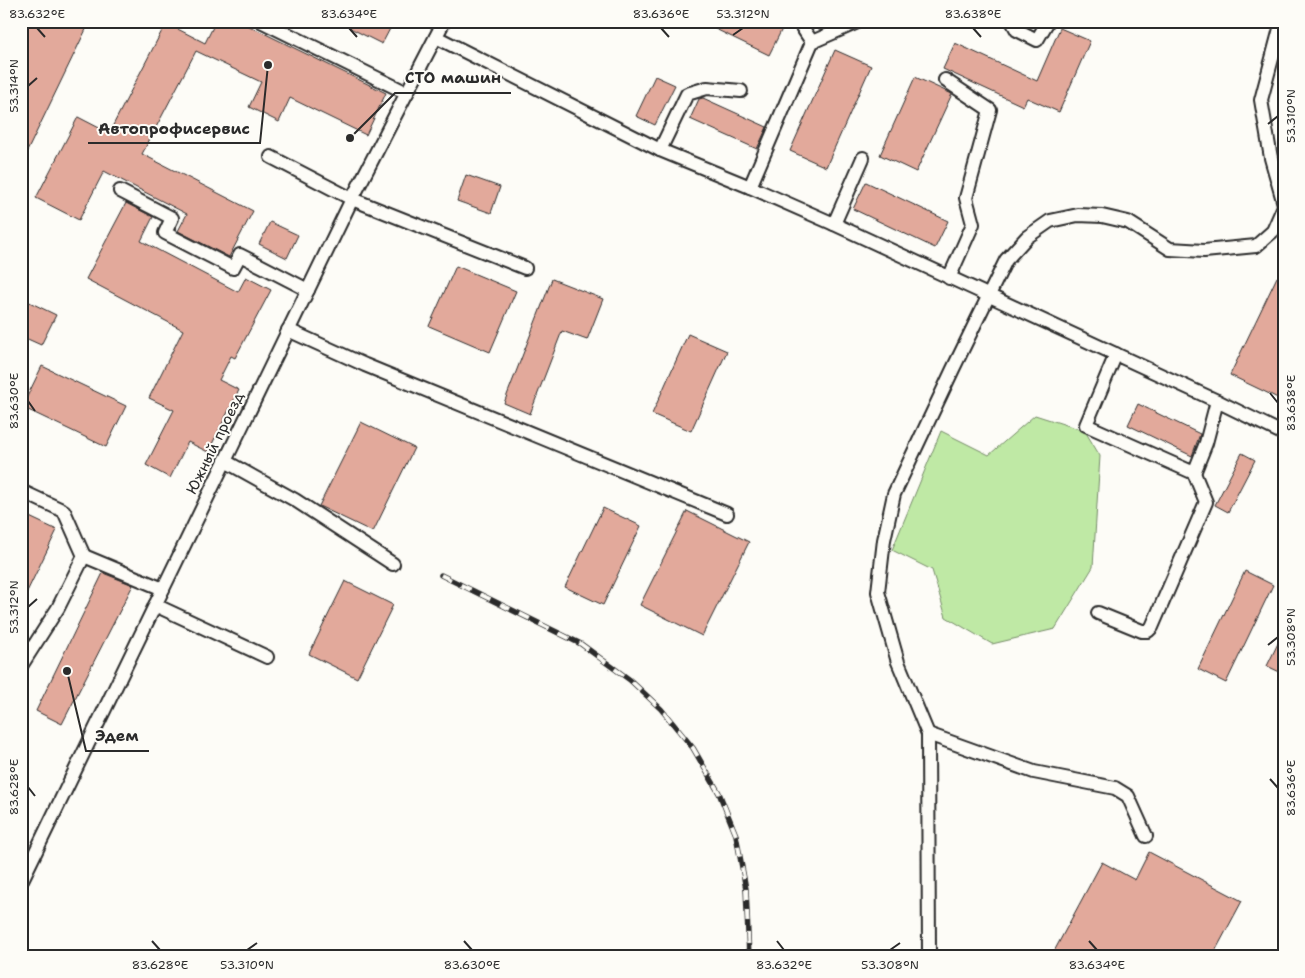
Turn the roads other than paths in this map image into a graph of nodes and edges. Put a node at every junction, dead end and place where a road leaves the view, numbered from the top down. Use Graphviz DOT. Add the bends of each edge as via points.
graph roads {
  1 [pos="261,21"];
  2 [pos="444,21"];
  3 [pos="798,21"];
  4 [pos="860,21"];
  5 [pos="1012,21"];
  6 [pos="1048,21"];
  7 [pos="1282,21"];
  8 [pos="436,37"];
  9 [pos="812,42"];
  10 [pos="945,80"];
  11 [pos="741,91"];
  12 [pos="407,93"];
  13 [pos="660,150"];
  14 [pos="272,157"];
  15 [pos="863,158"];
  16 [pos="750,187"];
  17 [pos="120,191"];
  18 [pos="352,199"];
  19 [pos="1284,205"];
  20 [pos="834,224"];
  21 [pos="525,268"];
  22 [pos="949,278"];
  23 [pos="308,290"];
  24 [pos="989,295"];
  25 [pos="288,330"];
  26 [pos="1116,354"];
  27 [pos="1217,401"];
  28 [pos="1284,434"];
  29 [pos="225,461"];
  30 [pos="1194,473"];
  31 [pos="21,491"];
  32 [pos="726,514"];
  33 [pos="84,556"];
  34 [pos="392,564"];
  35 [pos="163,589"];
  36 [pos="155,605"];
  37 [pos="1098,613"];
  38 [pos="266,657"];
  39 [pos="21,666"];
  40 [pos="928,734"];
  41 [pos="1146,836"];
  42 [pos="21,882"];
  43 [pos="931,957"];
  1 -- 12 [label="street"];
  2 -- 8 [label="street, Южный проезд"];
  3 -- 9 [label="street"];
  4 -- 9 [label="street"];
  5 -- 6 [label="street" via="1017,30 1037,40"];
  7 -- 19 [label="street" via="1261,100 1271,158"];
  8 -- 12 [label="street, Южный проезд"];
  8 -- 13 [label="street"];
  9 -- 16 [label="street"];
  10 -- 22 [label="street" via="990,110 966,198 973,224"];
  11 -- 13 [label="street" via="707,88 687,94"];
  12 -- 18 [label="street, Южный проезд"];
  13 -- 16 [label="street"];
  14 -- 18 [label="street"];
  15 -- 20 [label="street"];
  16 -- 20 [label="street"];
  17 -- 23 [label="street" via="172,218 165,233 232,268 240,255"];
  18 -- 21 [label="street"];
  18 -- 23 [label="street, Южный проезд"];
  19 -- 24 [label="street" via="1273,231 1256,246 1204,251 1170,249 1128,222 1102,216 1078,215 1050,221 1027,237 1006,260"];
  20 -- 22 [label="street"];
  22 -- 24 [label="street"];
  23 -- 25 [label="street, Южный проезд"];
  24 -- 26 [label="street"];
  24 -- 40 [label="street" via="894,494 884,540 878,592 898,662"];
  25 -- 29 [label="street, Южный проезд"];
  25 -- 32 [label="street"];
  26 -- 27 [label="street"];
  26 -- 30 [label="street" via="1086,425"];
  27 -- 28 [label="street"];
  27 -- 30 [label="street"];
  29 -- 34 [label="street" via="295,500"];
  29 -- 35 [label="street, Южный проезд"];
  30 -- 37 [label="street" via="1206,502 1152,627 1142,631"];
  31 -- 33 [label="street" via="64,511"];
  33 -- 35 [label="street"];
  33 -- 39 [label="street" via="58,608"];
  35 -- 36 [label="street, Южный проезд"];
  36 -- 38 [label="street"];
  36 -- 42 [label="street, Южный проезд"];
  40 -- 41 [label="street" via="1034,772 1115,788 1128,796"];
  40 -- 43 [label="street"];
}
